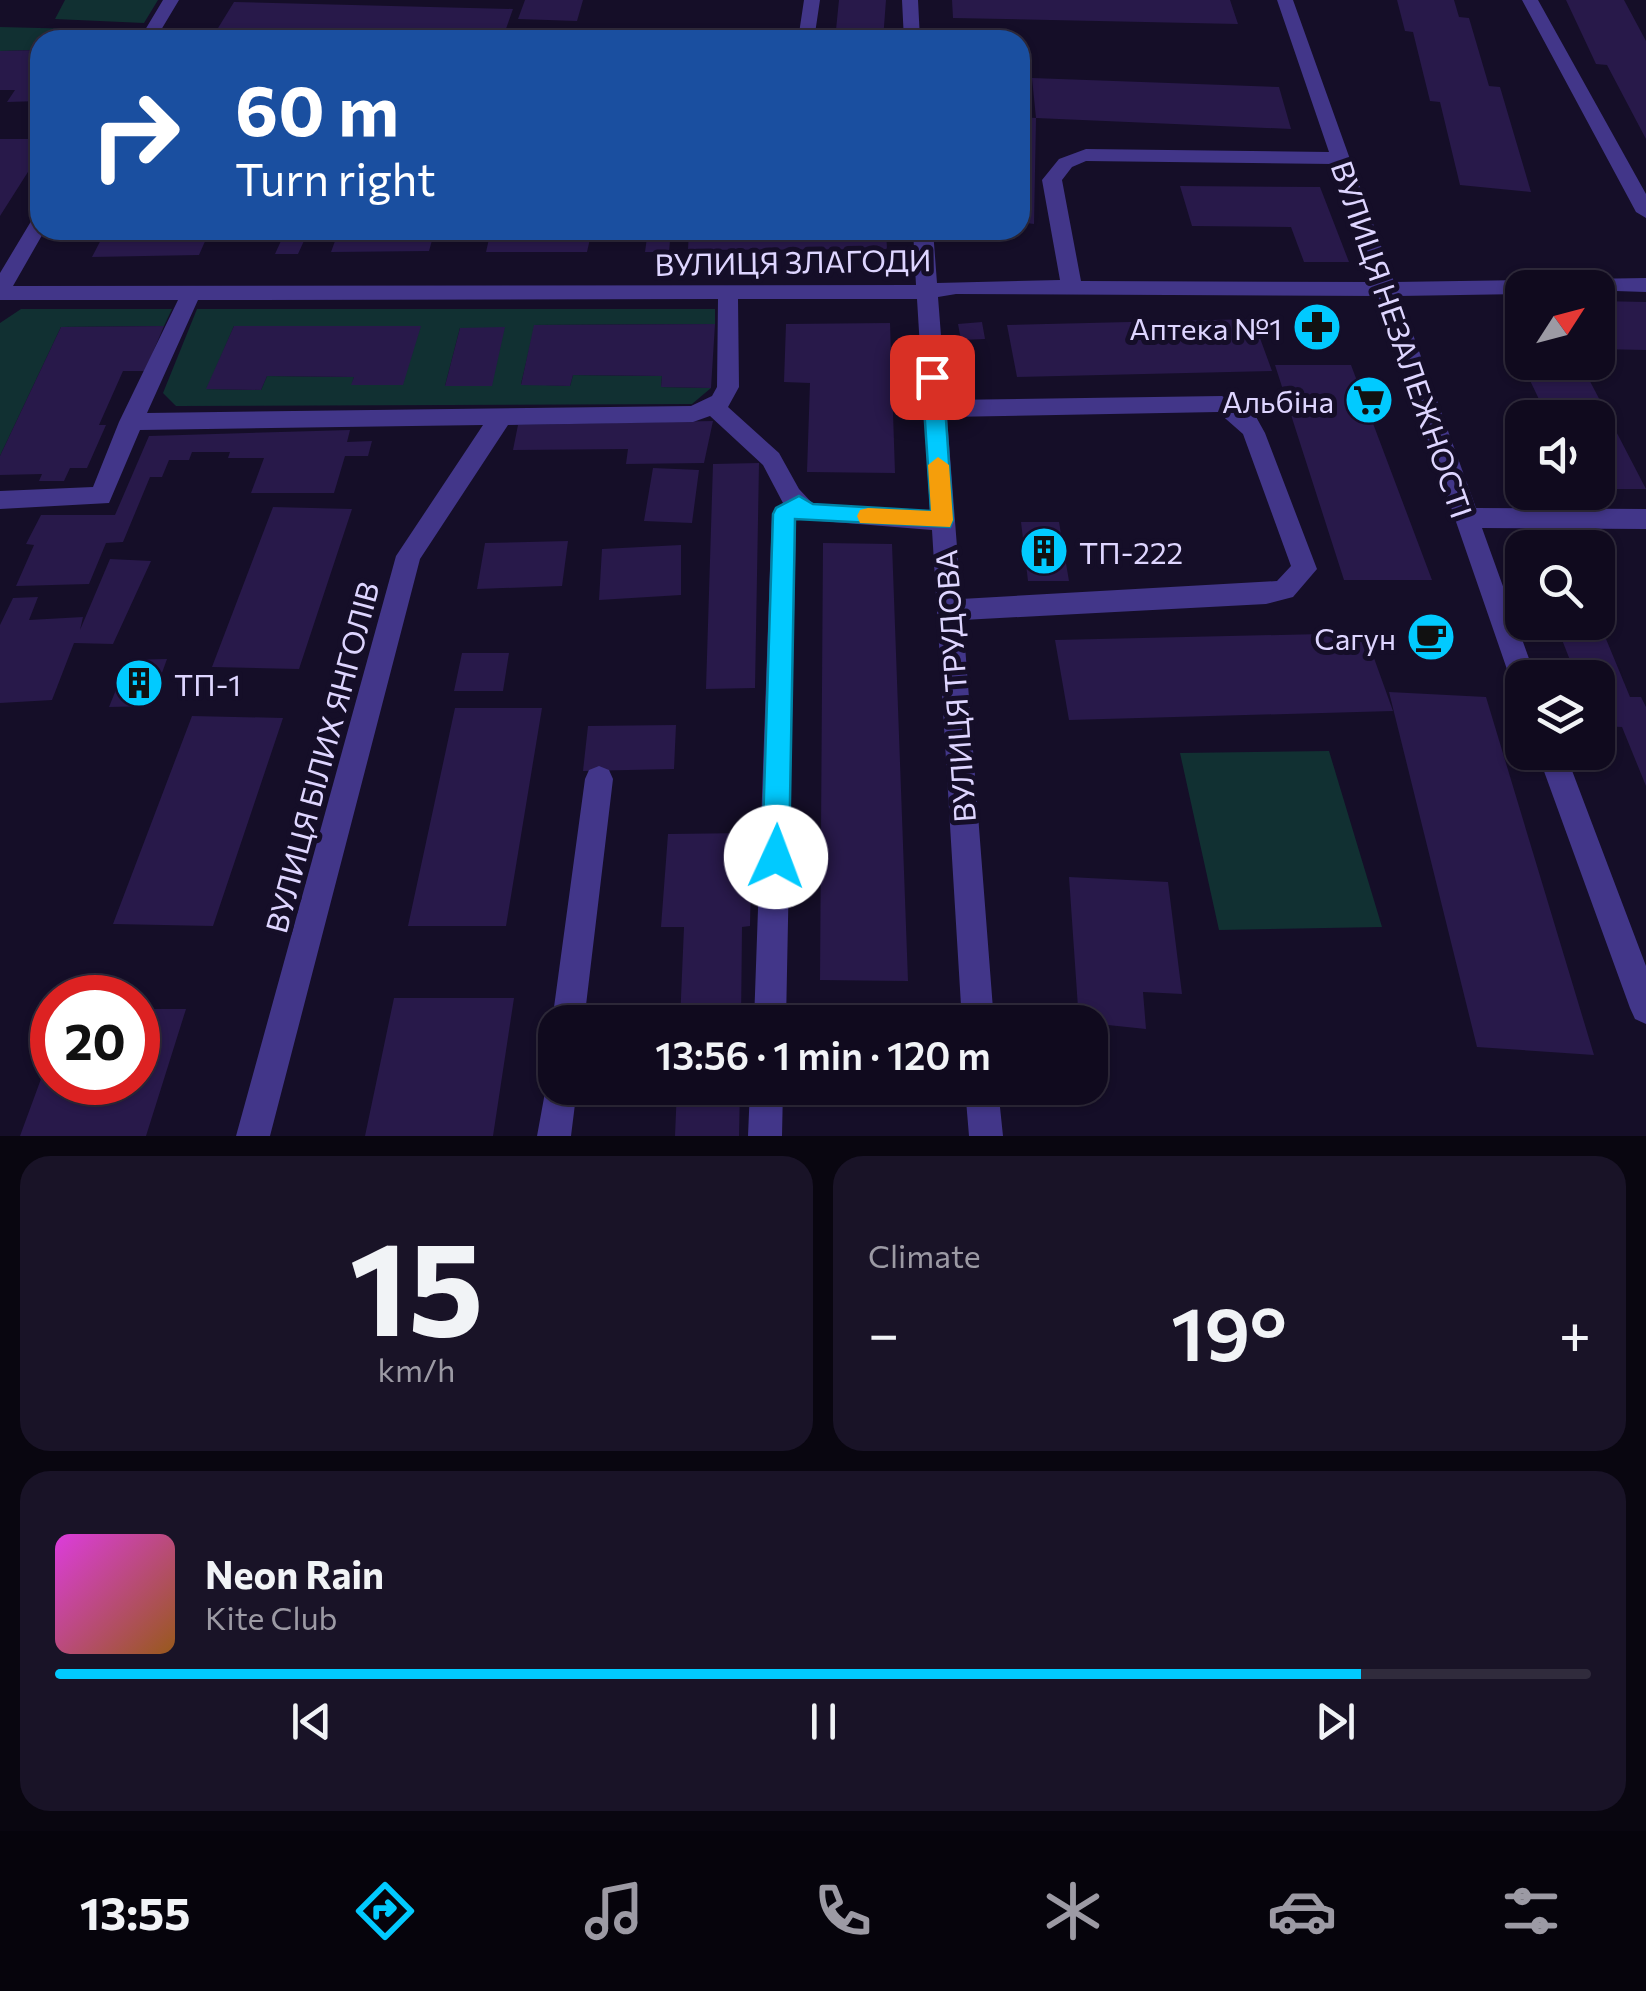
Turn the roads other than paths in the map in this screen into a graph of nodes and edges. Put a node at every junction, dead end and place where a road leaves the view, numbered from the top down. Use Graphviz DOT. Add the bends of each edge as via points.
graph roads {
  1 [pos="170,0"];
  2 [pos="812,0"];
  3 [pos="910,0"];
  4 [pos="1285,0"];
  5 [pos="1530,0"];
  6 [pos="153,30"];
  7 [pos="808,30"];
  8 [pos="912,30"];
  9 [pos="1339,158"];
  10 [pos="1646,212"];
  11 [pos="30,240"];
  12 [pos="924,240"];
  13 [pos="1646,285"];
  14 [pos="1072,288"];
  15 [pos="1384,289"];
  16 [pos="0,292"];
  17 [pos="191,292"];
  18 [pos="728,292"];
  19 [pos="927,292"];
  20 [pos="713,406"];
  21 [pos="935,410"];
  22 [pos="500,417"];
  23 [pos="130,422"];
  24 [pos="0,500"];
  25 [pos="799,505"];
  26 [pos="1466,518"];
  27 [pos="1646,519"];
  28 [pos="942,520"];
  29 [pos="948,610"];
  30 [pos="1517,660"];
  31 [pos="1558,770"];
  32 [pos="599,778"];
  33 [pos="570,1005"];
  34 [pos="770,1005"];
  35 [pos="977,1005"];
  36 [pos="1646,1008"];
  37 [pos="558,1105"];
  38 [pos="766,1105"];
  39 [pos="983,1105"];
  40 [pos="253,1136"];
  41 [pos="554,1136"];
  42 [pos="765,1136"];
  43 [pos="986,1136"];
  1 -- 6 [label="street"];
  2 -- 7 [label="street"];
  3 -- 8 [label="street"];
  4 -- 9 [label="street, ВУЛИЦЯ НЕЗАЛЕЖНОСТІ"];
  5 -- 10 [label="street"];
  9 -- 14 [label="street" via="1068,159 1052,180"];
  9 -- 15 [label="street, ВУЛИЦЯ НЕЗАЛЕЖНОСТІ"];
  11 -- 16 [label="street"];
  12 -- 19 [label="street, ВУЛИЦЯ ТРУДОВА"];
  13 -- 15 [label="street, ВУЛИЦЯ ЗЛАГОДИ"];
  14 -- 15 [label="street, ВУЛИЦЯ ЗЛАГОДИ"];
  14 -- 19 [label="street, ВУЛИЦЯ ЗЛАГОДИ"];
  15 -- 26 [label="street, ВУЛИЦЯ НЕЗАЛЕЖНОСТІ"];
  16 -- 17 [label="street, ВУЛИЦЯ ЗЛАГОДИ"];
  17 -- 18 [label="street, ВУЛИЦЯ ЗЛАГОДИ"];
  17 -- 23 [label="street"];
  18 -- 19 [label="street, ВУЛИЦЯ ЗЛАГОДИ"];
  18 -- 20 [label="street" via="728,387"];
  19 -- 21 [label="street, ВУЛИЦЯ ТРУДОВА"];
  20 -- 22 [label="street" via="693,414"];
  20 -- 25 [label="street" via="771,458"];
  21 -- 28 [label="street, ВУЛИЦЯ ТРУДОВА"];
  21 -- 29 [label="street" via="1222,404 1254,433 1304,569 1284,590"];
  22 -- 23 [label="street"];
  22 -- 40 [label="street, ВУЛИЦЯ БІЛИХ ЯНГОЛІВ" via="408,556"];
  23 -- 24 [label="street" via="102,496"];
  25 -- 28 [label="street" via="807,513"];
  25 -- 34 [label="street" via="784,514"];
  26 -- 27 [label="street"];
  26 -- 30 [label="street, ВУЛИЦЯ НЕЗАЛЕЖНОСТІ"];
  28 -- 29 [label="street, ВУЛИЦЯ ТРУДОВА"];
  29 -- 35 [label="street, ВУЛИЦЯ ТРУДОВА"];
  31 -- 36 [label="street"];
  32 -- 33 [label="street"];
  37 -- 41 [label="street"];
  38 -- 42 [label="street"];
  39 -- 43 [label="street"];
}
